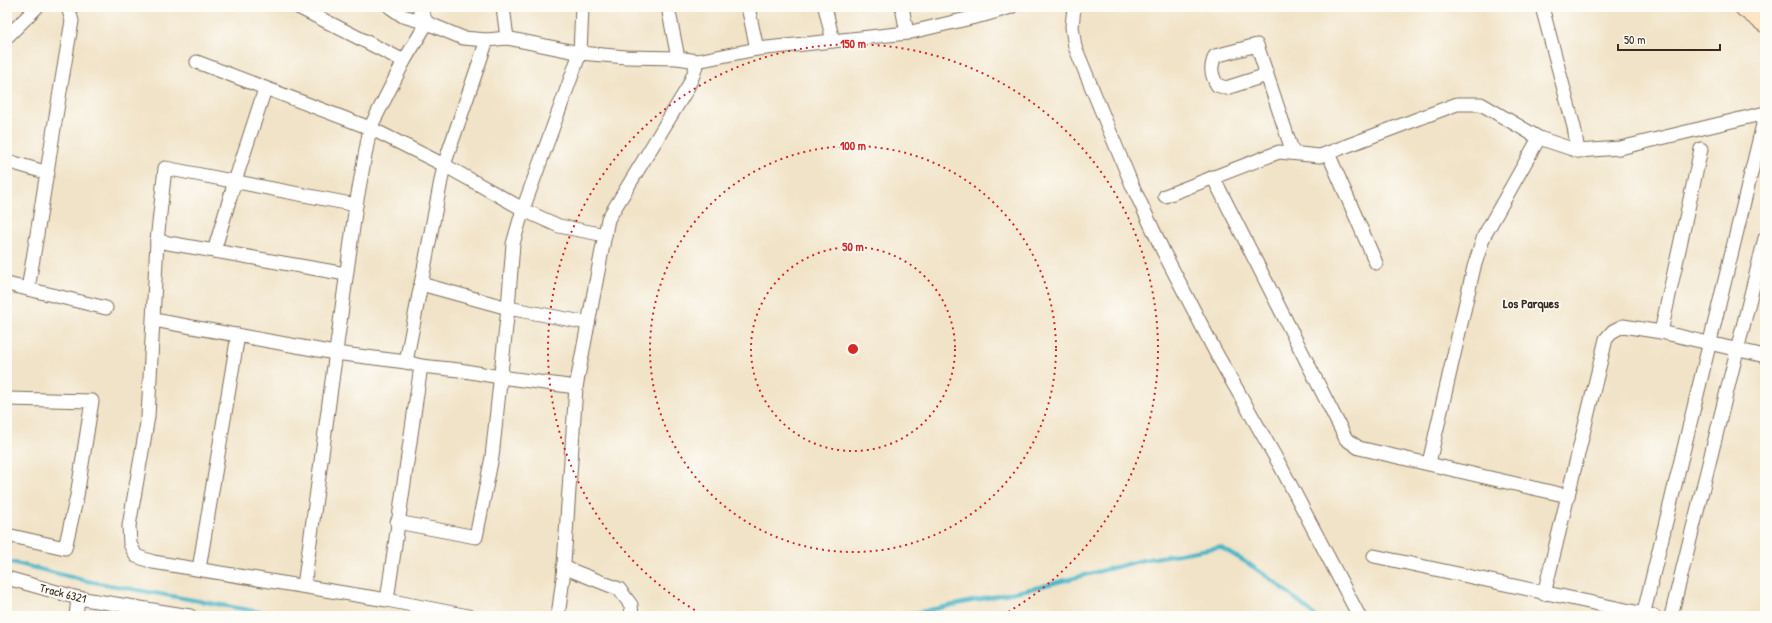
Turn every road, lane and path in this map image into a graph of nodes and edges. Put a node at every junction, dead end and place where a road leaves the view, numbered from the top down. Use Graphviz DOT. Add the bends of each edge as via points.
graph roads {
  1 [pos="37,7"];
  2 [pos="68,7"];
  3 [pos="298,7"];
  4 [pos="390,7"];
  5 [pos="419,7"];
  6 [pos="503,7"];
  7 [pos="582,7"];
  8 [pos="668,7"];
  9 [pos="748,7"];
  10 [pos="825,7"];
  11 [pos="902,7"];
  12 [pos="1011,7"];
  13 [pos="1074,7"];
  14 [pos="1542,7"];
  15 [pos="1744,7"];
  16 [pos="983,11"];
  17 [pos="427,23"];
  18 [pos="1765,23"];
  19 [pos="907,33"];
  20 [pos="7,37"];
  21 [pos="506,38"];
  22 [pos="487,40"];
  23 [pos="833,41"];
  24 [pos="756,49"];
  25 [pos="580,53"];
  26 [pos="678,58"];
  27 [pos="404,60"];
  28 [pos="697,60"];
  29 [pos="197,62"];
  30 [pos="1267,75"];
  31 [pos="265,89"];
  32 [pos="1765,114"];
  33 [pos="370,128"];
  34 [pos="1539,138"];
  35 [pos="1701,148"];
  36 [pos="1578,151"];
  37 [pos="1328,153"];
  38 [pos="1293,154"];
  39 [pos="7,161"];
  40 [pos="444,165"];
  41 [pos="48,173"];
  42 [pos="1213,177"];
  43 [pos="235,181"];
  44 [pos="1165,196"];
  45 [pos="356,205"];
  46 [pos="523,209"];
  47 [pos="605,235"];
  48 [pos="1765,238"];
  49 [pos="158,241"];
  50 [pos="214,251"];
  51 [pos="1376,263"];
  52 [pos="346,274"];
  53 [pos="7,284"];
  54 [pos="421,284"];
  55 [pos="28,289"];
  56 [pos="106,308"];
  57 [pos="508,308"];
  58 [pos="154,320"];
  59 [pos="588,323"];
  60 [pos="1660,332"];
  61 [pos="238,335"];
  62 [pos="1709,344"];
  63 [pos="1738,350"];
  64 [pos="335,353"];
  65 [pos="1765,356"];
  66 [pos="406,362"];
  67 [pos="421,366"];
  68 [pos="500,377"];
  69 [pos="576,387"];
  70 [pos="7,399"];
  71 [pos="1429,464"];
  72 [pos="1568,496"];
  73 [pos="397,522"];
  74 [pos="7,535"];
  75 [pos="1374,556"];
  76 [pos="563,567"];
  77 [pos="199,569"];
  78 [pos="7,578"];
  79 [pos="304,586"];
  80 [pos="1544,594"];
  81 [pos="78,598"];
  82 [pos="387,600"];
  83 [pos="1647,615"];
  84 [pos="76,616"];
  85 [pos="190,616"];
  86 [pos="468,616"];
  87 [pos="558,616"];
  88 [pos="632,616"];
  89 [pos="1359,616"];
  90 [pos="1671,616"];
  1 -- 20 [label="street"];
  2 -- 41 [label="street" via="72,21"];
  3 -- 27 [label="street"];
  4 -- 17 [label="street" via="403,16"];
  5 -- 17 [label="street"];
  6 -- 21 [label="street"];
  7 -- 25 [label="street"];
  8 -- 26 [label="street"];
  9 -- 24 [label="street"];
  10 -- 23 [label="street"];
  11 -- 19 [label="street"];
  12 -- 16 [label="street"];
  13 -- 89 [label="street" via="1072,26 1075,47 1132,185 1206,333 1281,467"];
  14 -- 36 [label="street"];
  15 -- 18 [label="street"];
  16 -- 19 [label="street"];
  17 -- 22 [label="street" via="463,38"];
  17 -- 27 [label="street"];
  19 -- 23 [label="street"];
  21 -- 22 [label="street"];
  21 -- 25 [label="street"];
  22 -- 40 [label="street"];
  23 -- 24 [label="street"];
  24 -- 28 [label="street"];
  25 -- 26 [label="street"];
  25 -- 46 [label="street"];
  26 -- 28 [label="street"];
  27 -- 33 [label="street"];
  28 -- 47 [label="street" via="687,89 608,219"];
  29 -- 31 [label="street"];
  30 -- 38 [label="street"];
  31 -- 33 [label="street"];
  31 -- 43 [label="street"];
  32 -- 36 [label="street" via="1620,148"];
  32 -- 62 [label="street"];
  33 -- 40 [label="street"];
  33 -- 45 [label="street"];
  34 -- 36 [label="street"];
  34 -- 37 [label="street" via="1481,104 1457,104"];
  34 -- 71 [label="street" via="1484,236 1474,267"];
  35 -- 60 [label="street"];
  37 -- 38 [label="street" via="1320,156"];
  37 -- 51 [label="street"];
  38 -- 42 [label="street" via="1279,152"];
  39 -- 41 [label="street"];
  40 -- 46 [label="street"];
  40 -- 54 [label="street"];
  41 -- 55 [label="street"];
  42 -- 44 [label="street"];
  42 -- 71 [label="street" via="1346,439 1359,448"];
  43 -- 45 [label="street"];
  43 -- 49 [label="street" via="165,168"];
  43 -- 50 [label="street"];
  45 -- 52 [label="street"];
  46 -- 47 [label="street" via="559,226"];
  46 -- 57 [label="street" via="513,244"];
  47 -- 59 [label="street"];
  48 -- 63 [label="street"];
  49 -- 50 [label="street"];
  49 -- 58 [label="street"];
  50 -- 52 [label="street"];
  52 -- 64 [label="street"];
  53 -- 55 [label="street"];
  54 -- 57 [label="street"];
  54 -- 66 [label="street"];
  55 -- 56 [label="street"];
  57 -- 59 [label="street"];
  57 -- 68 [label="street"];
  58 -- 61 [label="street"];
  58 -- 77 [label="street" via="148,417 129,526 130,544 136,556 153,562"];
  59 -- 69 [label="street"];
  60 -- 62 [label="street"];
  60 -- 72 [label="street" via="1623,326 1613,331 1606,339"];
  61 -- 64 [label="street"];
  61 -- 77 [label="street"];
  62 -- 63 [label="street"];
  62 -- 83 [label="street"];
  63 -- 65 [label="street"];
  63 -- 90 [label="street"];
  64 -- 66 [label="street"];
  64 -- 79 [label="street"];
  66 -- 67 [label="street"];
  67 -- 68 [label="street"];
  67 -- 73 [label="street"];
  68 -- 69 [label="street"];
  68 -- 73 [label="street" via="492,457 476,537"];
  69 -- 76 [label="street"];
  70 -- 74 [label="street" via="92,402 77,496 65,548"];
  71 -- 72 [label="street"];
  72 -- 80 [label="street"];
  73 -- 82 [label="street"];
  75 -- 80 [label="street"];
  76 -- 87 [label="street"];
  76 -- 88 [label="street" via="619,589 632,605"];
  77 -- 79 [label="street"];
  78 -- 81 [label="street, Track 6321"];
  79 -- 82 [label="street"];
  80 -- 83 [label="street"];
  81 -- 84 [label="street"];
  81 -- 85 [label="street, Track 6321"];
  82 -- 86 [label="street"];
}
